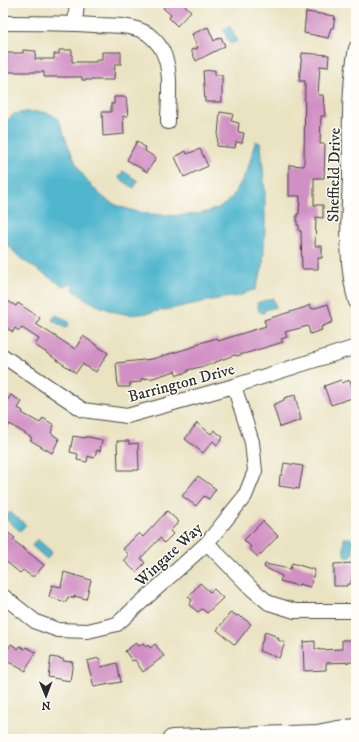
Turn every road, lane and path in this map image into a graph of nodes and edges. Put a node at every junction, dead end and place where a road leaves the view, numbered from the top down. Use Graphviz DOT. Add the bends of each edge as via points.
graph roads {
  1 [pos="77,3"];
  2 [pos="3,23"];
  3 [pos="75,24"];
  4 [pos="356,48"];
  5 [pos="168,122"];
  6 [pos="356,302"];
  7 [pos="356,347"];
  8 [pos="3,356"];
  9 [pos="234,386"];
  10 [pos="207,543"];
  11 [pos="3,596"];
  12 [pos="356,611"];
  13 [pos="356,728"];
  14 [pos="317,734"];
  15 [pos="172,739"];
  16 [pos="338,739"];
  1 -- 3 [label="street"];
  2 -- 3 [label="street"];
  3 -- 5 [label="street" via="133,28 153,39 162,50 168,70"];
  4 -- 6 [label="street, Sheffield Drive" via="352,69 349,247 351,282"];
  7 -- 9 [label="street, Barrington Drive"];
  8 -- 9 [label="street, Barrington Drive" via="84,410 127,416"];
  9 -- 10 [label="street, Wingate Way" via="252,442 255,471 246,496"];
  10 -- 11 [label="street, Wingate Way" via="117,624 88,631 58,630 36,622"];
  10 -- 12 [label="street" via="269,603 294,611"];
  13 -- 14 [label="main road"];
  14 -- 15 [label="main road"];
  14 -- 16 [label="main road"];
}
